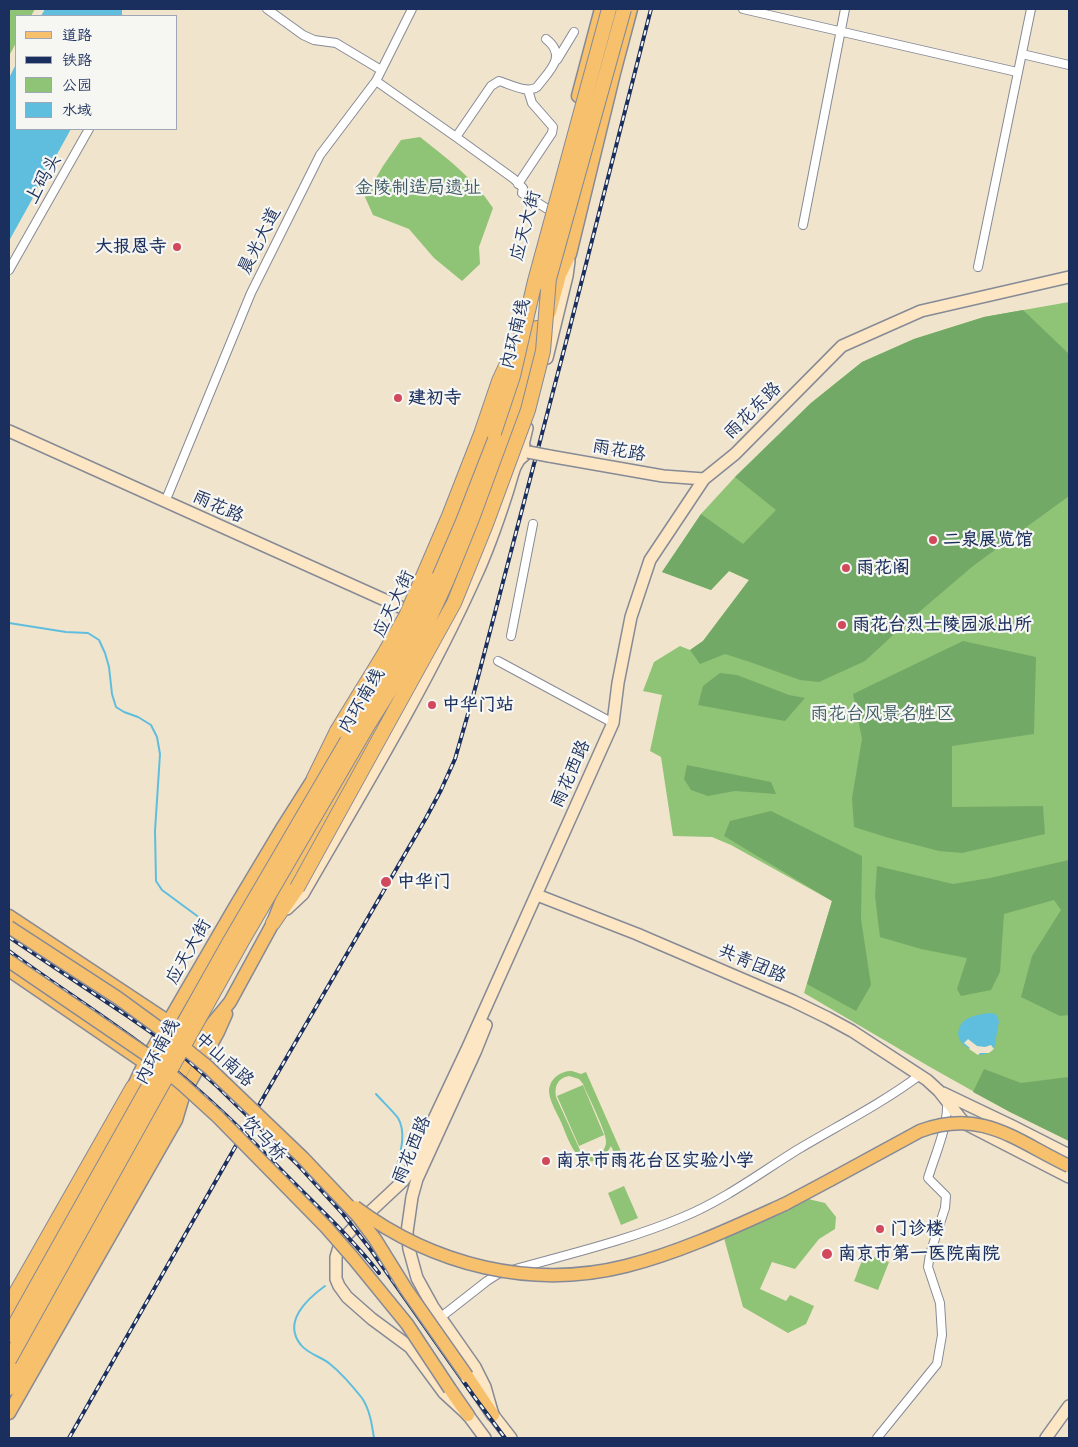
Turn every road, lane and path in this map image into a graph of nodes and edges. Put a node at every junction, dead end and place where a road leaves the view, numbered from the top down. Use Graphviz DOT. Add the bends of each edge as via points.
graph roads {
  1 [pos="267,9"];
  2 [pos="412,9"];
  3 [pos="601,9"];
  4 [pos="609,9"];
  5 [pos="624,9"];
  6 [pos="631,9"];
  7 [pos="743,9"];
  8 [pos="844,9"];
  9 [pos="1031,9"];
  10 [pos="840,31"];
  11 [pos="574,32"];
  12 [pos="546,39"];
  13 [pos="1022,54"];
  14 [pos="556,62"];
  15 [pos="1069,66"];
  16 [pos="381,70"];
  17 [pos="1017,72"];
  18 [pos="376,81"];
  19 [pos="528,90"];
  20 [pos="88,130"];
  21 [pos="456,137"];
  22 [pos="518,184"];
  23 [pos="548,210"];
  24 [pos="579,217"];
  25 [pos="803,225"];
  26 [pos="570,254"];
  27 [pos="978,267"];
  28 [pos="9,270"];
  29 [pos="1069,277"];
  30 [pos="549,278"];
  31 [pos="524,333"];
  32 [pos="9,431"];
  33 [pos="528,452"];
  34 [pos="704,479"];
  35 [pos="165,502"];
  36 [pos="533,524"];
  37 [pos="413,613"];
  38 [pos="435,626"];
  39 [pos="456,629"];
  40 [pos="512,636"];
  41 [pos="498,660"];
  42 [pos="614,723"];
  43 [pos="314,778"];
  44 [pos="537,895"];
  45 [pos="9,916"];
  46 [pos="273,923"];
  47 [pos="9,927"];
  48 [pos="9,961"];
  49 [pos="9,970"];
  50 [pos="168,1022"];
  51 [pos="146,1062"];
  52 [pos="920,1075"];
  53 [pos="133,1087"];
  54 [pos="179,1089"];
  55 [pos="943,1095"];
  56 [pos="140,1155"];
  57 [pos="1069,1155"];
  58 [pos="1069,1166"];
  59 [pos="1069,1177"];
  60 [pos="328,1185"];
  61 [pos="391,1192"];
  62 [pos="410,1209"];
  63 [pos="9,1305"];
  64 [pos="440,1317"];
  65 [pos="9,1319"];
  66 [pos="9,1335"];
  67 [pos="9,1360"];
  68 [pos="9,1374"];
  69 [pos="9,1388"];
  70 [pos="450,1388"];
  71 [pos="1069,1406"];
  72 [pos="9,1413"];
  73 [pos="493,1414"];
  74 [pos="468,1415"];
  75 [pos="486,1438"];
  76 [pos="511,1438"];
  77 [pos="876,1438"];
  78 [pos="1046,1438"];
  1 -- 16 [label="street" via="304,35 336,44"];
  2 -- 16 [label="street, 晨光大道"];
  3 -- 23 [label="main road, 应天大街"];
  4 -- 31 [label="highway, 内环南线, bridge"];
  5 -- 30 [label="highway, 内环南线, bridge"];
  6 -- 24 [label="main road"];
  7 -- 10 [label="street"];
  8 -- 10 [label="street"];
  9 -- 13 [label="street"];
  10 -- 17 [label="street"];
  10 -- 25 [label="street"];
  11 -- 14 [label="street"];
  12 -- 14 [label="street" via="557,55"];
  13 -- 15 [label="street"];
  13 -- 17 [label="street"];
  14 -- 19 [label="street" via="537,87"];
  16 -- 18 [label="street, 晨光大道"];
  17 -- 27 [label="street"];
  18 -- 21 [label="street"];
  18 -- 35 [label="street, 晨光大道" via="320,155 255,284"];
  19 -- 21 [label="street" via="499,81 491,86"];
  19 -- 22 [label="street" via="532,103 553,127"];
  20 -- 28 [label="street, 上码头"];
  21 -- 22 [label="street"];
  22 -- 23 [label="street" via="523,188 522,194"];
  23 -- 24 [label="main road"];
  23 -- 37 [label="main road, 应天大街" via="501,391 456,514"];
  24 -- 26 [label="main road"];
  26 -- 33 [label="street" via="546,364 525,435 523,445"];
  26 -- 38 [label="main road" via="560,275 542,345 509,447 450,598"];
  29 -- 34 [label="street, 雨花东路" via="921,311 842,346 735,454"];
  30 -- 46 [label="highway, bridge" via="543,350 528,410 458,595 297,888"];
  30 -- 67 [label="highway, 内环南线, bridge" via="515,412 470,528 426,626 242,941"];
  31 -- 43 [label="highway, bridge" via="499,381 449,516 406,616 337,731"];
  31 -- 66 [label="highway, 内环南线, bridge" via="494,433 434,580 402,647 228,942"];
  32 -- 35 [label="street, 雨花路"];
  33 -- 34 [label="street, 雨花路, bridge" via="663,476"];
  33 -- 39 [label="street" via="515,467"];
  34 -- 42 [label="street, 雨花东路" via="650,560 631,617"];
  35 -- 37 [label="street, 雨花路"];
  36 -- 40 [label="street"];
  37 -- 38 [label="street, 雨花路"];
  37 -- 43 [label="main road, 应天大街"];
  38 -- 39 [label="street"];
  38 -- 46 [label="main road" via="288,884"];
  39 -- 46 [label="street" via="303,894"];
  41 -- 42 [label="street"];
  42 -- 44 [label="street, 雨花西路"];
  43 -- 50 [label="main road, 应天大街"];
  44 -- 52 [label="street, 共青团路" via="793,1001 828,1018"];
  44 -- 61 [label="street, 雨花西路" via="408,1174"];
  44 -- 62 [label="street, 雨花西路" via="476,1050 422,1168"];
  45 -- 50 [label="main road"];
  46 -- 54 [label="main road" via="230,1002 218,1032"];
  47 -- 60 [label="main road, 中山南路, bridge" via="118,998 188,1050"];
  48 -- 70 [label="main road, 饮马桥, bridge" via="144,1053 218,1117 354,1259 407,1324"];
  49 -- 51 [label="main road"];
  50 -- 51 [label="main road, 应天大街"];
  51 -- 53 [label="main road, 应天大街"];
  51 -- 54 [label="main road"];
  52 -- 55 [label="street, 共青团路"];
  52 -- 64 [label="street" via="895,1094 719,1199 662,1226 498,1274"];
  53 -- 63 [label="highway"];
  53 -- 65 [label="main road, 应天大街" via="110,1141"];
  54 -- 56 [label="highway"];
  54 -- 72 [label="main road" via="176,1120"];
  55 -- 57 [label="street, 共青团路" via="1010,1124"];
  55 -- 59 [label="street, 共青团路" via="966,1124"];
  55 -- 77 [label="street" via="947,1110 928,1178 946,1196 928,1267 940,1303 942,1335 936,1364"];
  56 -- 68 [label="main road"];
  56 -- 69 [label="highway"];
  58 -- 60 [label="main road, bridge" via="1000,1130 981,1124 934,1126 785,1204 698,1241 640,1262 585,1274 506,1272 463,1263 404,1238 362,1213"];
  60 -- 73 [label="main road, 雨花西路, bridge" via="375,1239"];
  61 -- 62 [label="street" via="406,1193"];
  61 -- 74 [label="street, 雨花西路" via="343,1239 336,1257 336,1279 347,1297 410,1347 444,1393"];
  62 -- 64 [label="street, 雨花西路" via="407,1232 412,1263 422,1289"];
  64 -- 73 [label="street, 雨花西路" via="475,1367"];
  70 -- 74 [label="main road, 雨花西路"];
  71 -- 78 [label="street"];
  73 -- 76 [label="street, 雨花西路"];
  74 -- 75 [label="street, 雨花西路"];
}
